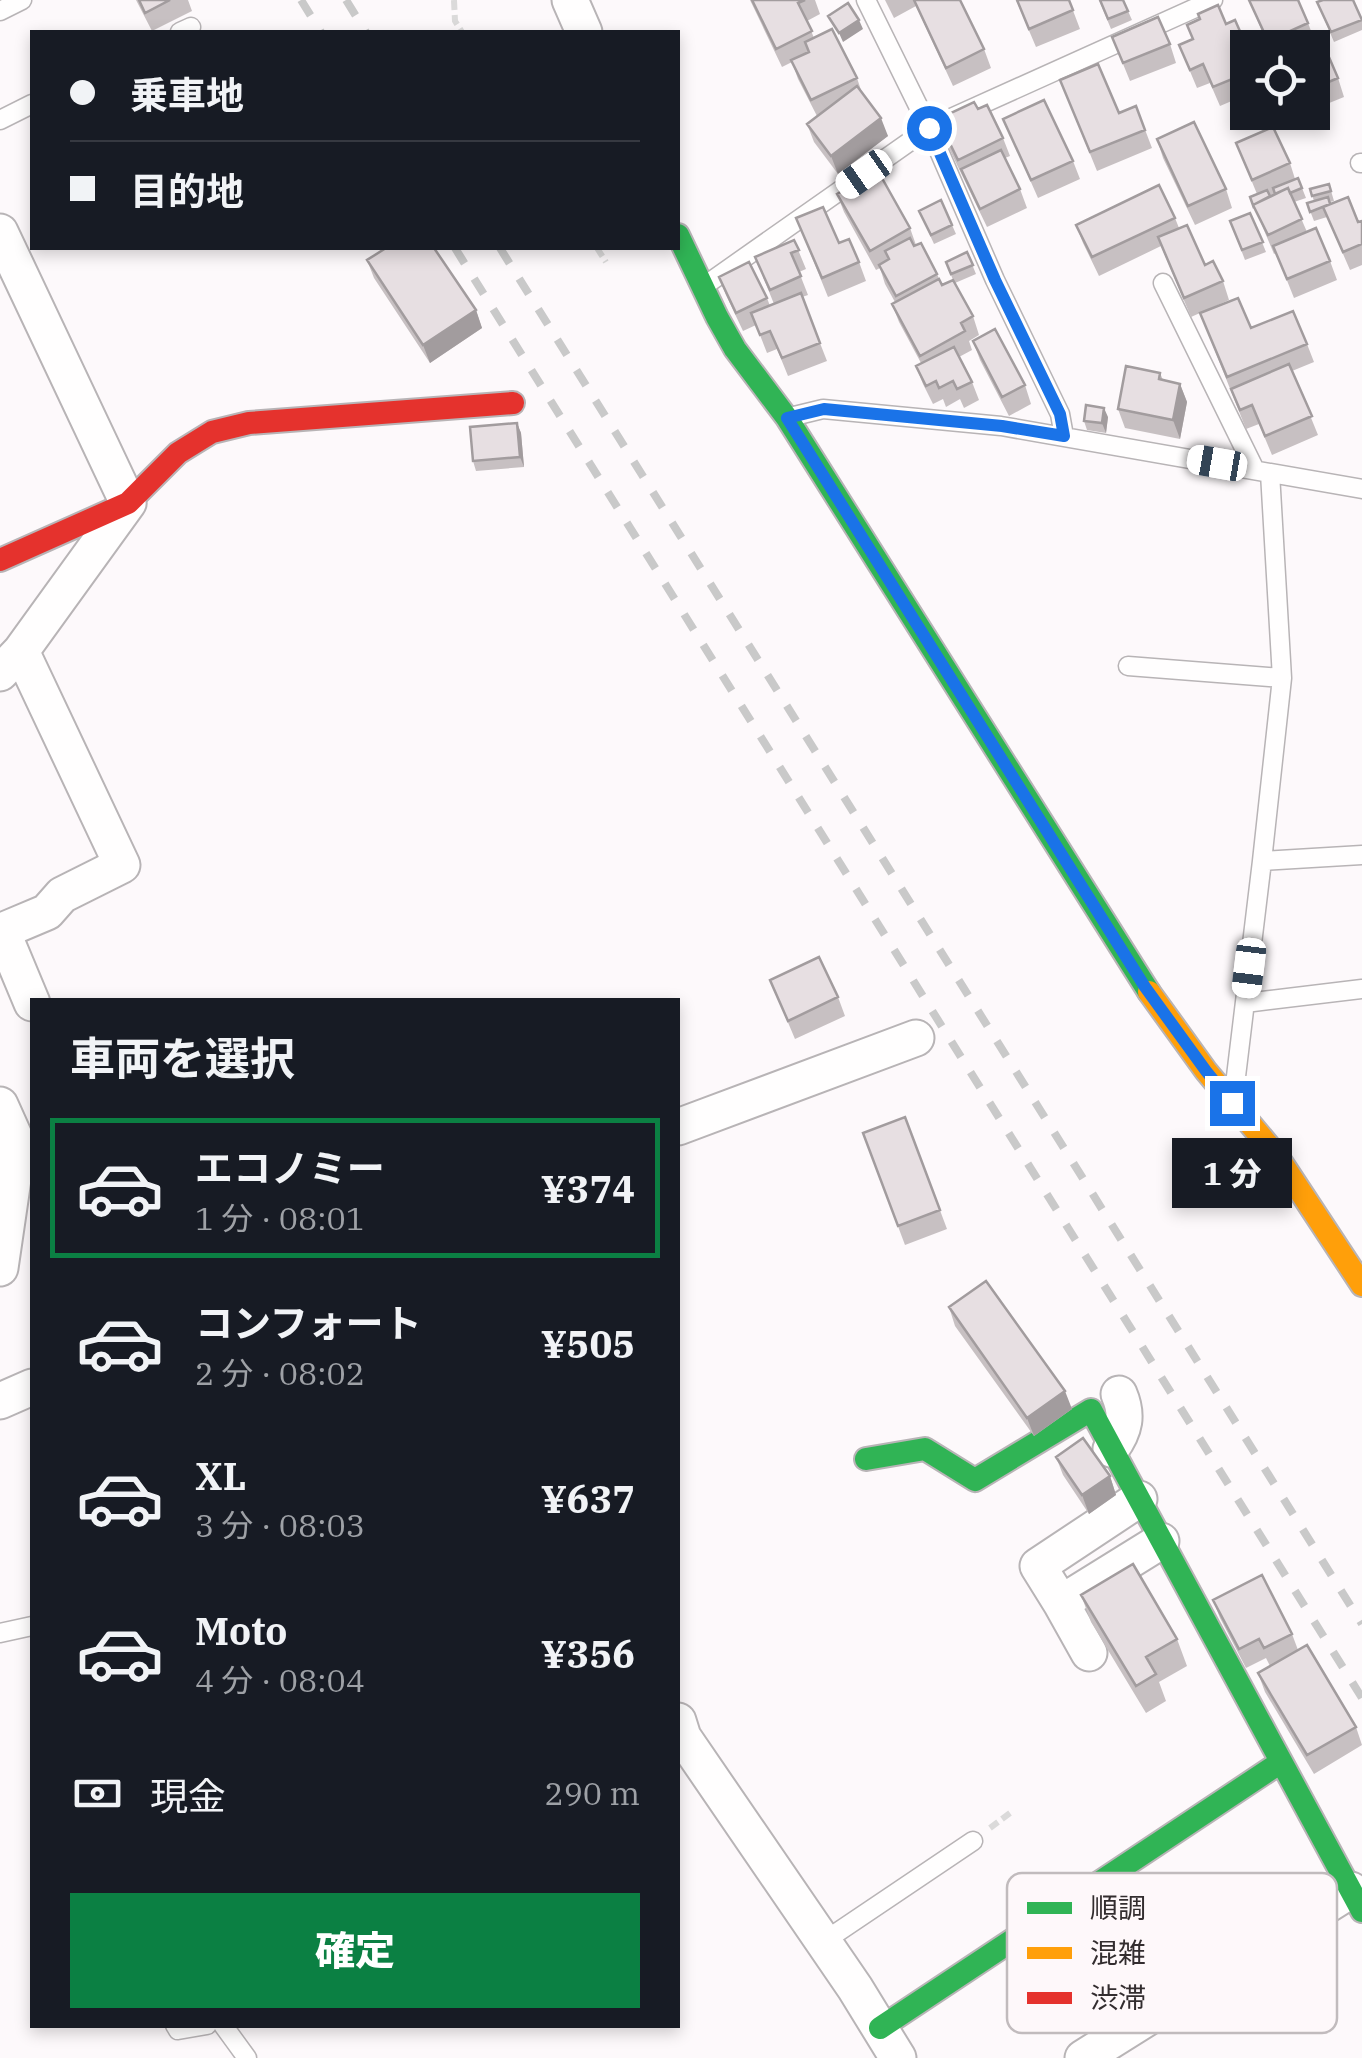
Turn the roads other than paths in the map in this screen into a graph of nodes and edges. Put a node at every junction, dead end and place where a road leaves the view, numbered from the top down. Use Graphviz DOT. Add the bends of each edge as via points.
graph roads {
  1 [pos="22,0"];
  2 [pos="570,0"];
  3 [pos="866,0"];
  4 [pos="1213,0"];
  5 [pos="0,11"];
  6 [pos="583,30"];
  7 [pos="30,105"];
  8 [pos="0,120"];
  9 [pos="929,128"];
  10 [pos="0,232"];
  11 [pos="680,239"];
  12 [pos="1162,283"];
  13 [pos="702,287"];
  14 [pos="513,404"];
  15 [pos="787,418"];
  16 [pos="1064,436"];
  17 [pos="1262,471"];
  18 [pos="1362,489"];
  19 [pos="128,503"];
  20 [pos="0,560"];
  21 [pos="10,662"];
  22 [pos="1128,666"];
  23 [pos="1282,678"];
  24 [pos="1362,855"];
  25 [pos="1262,861"];
  26 [pos="1362,990"];
  27 [pos="30,998"];
  28 [pos="1245,1003"];
  29 [pos="916,1038"];
  30 [pos="1232,1103"];
  31 [pos="0,1105"];
  32 [pos="680,1126"];
  33 [pos="17,1145"];
  34 [pos="0,1268"];
  35 [pos="1362,1285"];
  36 [pos="30,1388"];
  37 [pos="1119,1394"];
  38 [pos="0,1401"];
  39 [pos="1111,1449"];
  40 [pos="866,1459"];
  41 [pos="1139,1499"];
  42 [pos="1162,1542"];
  43 [pos="1061,1603"];
  44 [pos="30,1626"];
  45 [pos="0,1633"];
  46 [pos="1090,1653"];
  47 [pos="680,1734"];
  48 [pos="1282,1762"];
  49 [pos="973,1841"];
  50 [pos="1127,1873"];
  51 [pos="1356,1900"];
  52 [pos="824,1942"];
  53 [pos="1007,1959"];
  54 [pos="224,2028"];
  55 [pos="1126,2033"];
  56 [pos="889,2043"];
  57 [pos="247,2058"];
  58 [pos="1083,2058"];
  1 -- 5 [label="lane"];
  2 -- 6 [label="street"];
  3 -- 9 [label="lane"];
  4 -- 9 [label="lane"];
  7 -- 8 [label="lane"];
  9 -- 13 [label="lane"];
  9 -- 16 [label="lane" via="1060,414"];
  10 -- 19 [label="street"];
  11 -- 13 [label="street"];
  12 -- 17 [label="lane"];
  13 -- 15 [label="street" via="735,348"];
  14 -- 19 [label="street" via="249,423 212,432 178,453"];
  15 -- 16 [label="lane" via="824,409"];
  15 -- 30 [label="street" via="1145,987"];
  16 -- 17 [label="lane"];
  17 -- 18 [label="lane"];
  17 -- 23 [label="lane"];
  19 -- 20 [label="street"];
  19 -- 21 [label="street"];
  21 -- 27 [label="street" via="122,865 2,932"];
  22 -- 23 [label="lane"];
  23 -- 25 [label="lane"];
  24 -- 25 [label="lane"];
  25 -- 28 [label="lane"];
  26 -- 28 [label="lane"];
  28 -- 30 [label="lane"];
  29 -- 32 [label="street"];
  30 -- 35 [label="street" via="1277,1156"];
  31 -- 33 [label="street"];
  33 -- 34 [label="street"];
  36 -- 38 [label="street"];
  37 -- 39 [label="street" via="1126,1410"];
  39 -- 40 [label="street" via="1090,1410 975,1480 925,1450"];
  39 -- 41 [label="street"];
  41 -- 42 [label="street"];
  41 -- 43 [label="street" via="1038,1566"];
  42 -- 43 [label="street"];
  42 -- 48 [label="street"];
  43 -- 46 [label="street"];
  44 -- 45 [label="lane"];
  47 -- 52 [label="street"];
  48 -- 50 [label="street"];
  48 -- 51 [label="street"];
  49 -- 52 [label="lane"];
  52 -- 56 [label="street"];
  53 -- 56 [label="street"];
  54 -- 57 [label="lane"];
  55 -- 58 [label="street"];
}
